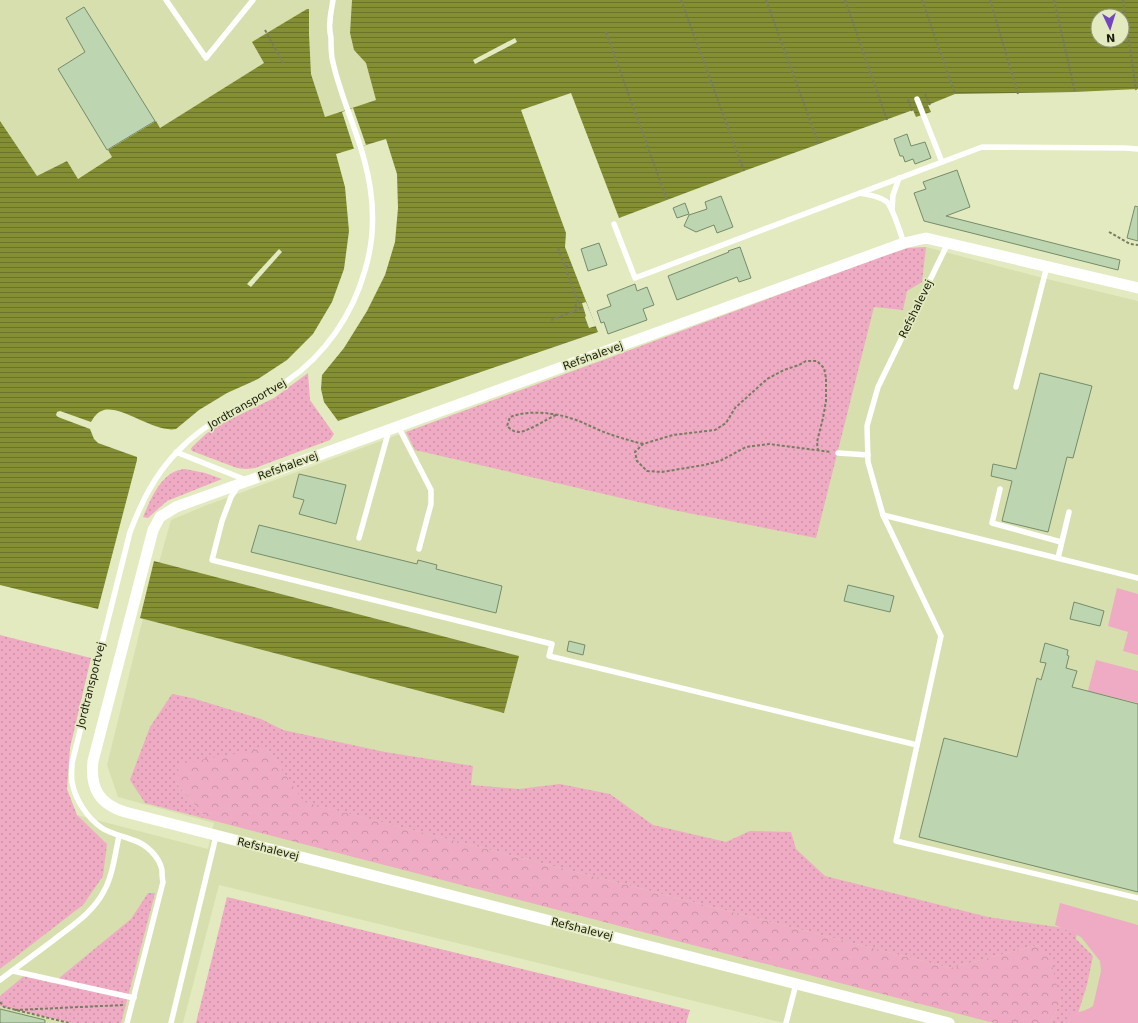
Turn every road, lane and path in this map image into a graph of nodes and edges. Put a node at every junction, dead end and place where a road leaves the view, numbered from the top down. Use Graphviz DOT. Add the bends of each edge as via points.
graph roads {
  1 [pos="166,0"];
  2 [pos="252,0"];
  3 [pos="333,0"];
  4 [pos="681,0"];
  5 [pos="766,0"];
  6 [pos="845,0"];
  7 [pos="922,0"];
  8 [pos="990,0"];
  9 [pos="1054,0"];
  10 [pos="1123,0"];
  11 [pos="265,30"];
  12 [pos="606,32"];
  13 [pos="283,63"];
  14 [pos="1136,90"];
  15 [pos="1075,92"];
  16 [pos="925,94"];
  17 [pos="955,94"];
  18 [pos="1018,94"];
  19 [pos="908,99"];
  20 [pos="916,99"];
  21 [pos="930,105"];
  22 [pos="912,111"];
  23 [pos="887,120"];
  24 [pos="819,145"];
  25 [pos="1138,149"];
  26 [pos="942,162"];
  27 [pos="744,171"];
  28 [pos="899,178"];
  29 [pos="860,193"];
  30 [pos="667,200"];
  31 [pos="892,210"];
  32 [pos="614,224"];
  33 [pos="1109,232"];
  34 [pos="948,242"];
  35 [pos="904,244"];
  36 [pos="1138,245"];
  37 [pos="558,248"];
  38 [pos="571,264"];
  39 [pos="1046,266"];
  40 [pos="566,269"];
  41 [pos="1138,288"];
  42 [pos="583,308"];
  43 [pos="576,311"];
  44 [pos="551,320"];
  45 [pos="1016,387"];
  46 [pos="556,415"];
  47 [pos="394,428"];
  48 [pos="643,444"];
  49 [pos="818,451"];
  50 [pos="176,452"];
  51 [pos="838,453"];
  52 [pos="868,455"];
  53 [pos="243,482"];
  54 [pos="1000,490"];
  55 [pos="1069,512"];
  56 [pos="883,515"];
  57 [pos="359,538"];
  58 [pos="1062,542"];
  59 [pos="420,549"];
  60 [pos="1058,558"];
  61 [pos="1138,578"];
  62 [pos="917,745"];
  63 [pos="119,836"];
  64 [pos="216,836"];
  65 [pos="1138,898"];
  66 [pos="13,971"];
  67 [pos="0,980"];
  68 [pos="796,984"];
  69 [pos="134,998"];
  70 [pos="0,1002"];
  71 [pos="132,1005"];
  72 [pos="15,1010"];
  73 [pos="69,1023"];
  74 [pos="127,1023"];
  75 [pos="171,1023"];
  76 [pos="786,1023"];
  77 [pos="949,1023"];
  1 -- 2 [label="lane" via="206,58"];
  3 -- 50 [label="lane, Jordtransportvej" via="330,23 332,56 336,76 369,177 373,209 371,241 365,270 345,318 329,342 304,368 287,382 228,413"];
  4 -- 27 [label="path"];
  5 -- 24 [label="path"];
  6 -- 23 [label="path"];
  7 -- 17 [label="path"];
  8 -- 18 [label="path"];
  9 -- 15 [label="path"];
  10 -- 14 [label="path"];
  11 -- 13 [label="path"];
  12 -- 30 [label="path"];
  16 -- 21 [label="path"];
  19 -- 22 [label="path"];
  20 -- 26 [label="lane"];
  25 -- 26 [label="lane" via="982,147"];
  26 -- 28 [label="lane"];
  28 -- 29 [label="lane"];
  28 -- 31 [label="lane" via="893,195"];
  29 -- 31 [label="lane" via="878,197"];
  29 -- 32 [label="lane" via="634,278"];
  31 -- 35 [label="lane"];
  33 -- 36 [label="path" via="1130,244"];
  34 -- 35 [label="street, Refshalevej" via="926,238"];
  34 -- 39 [label="street, Refshalevej"];
  34 -- 52 [label="lane, Refshalevej" via="878,387 867,426"];
  35 -- 47 [label="street, Refshalevej"];
  37 -- 40 [label="path"];
  38 -- 40 [label="path"];
  39 -- 41 [label="street, Refshalevej"];
  39 -- 45 [label="lane"];
  40 -- 43 [label="path" via="578,302"];
  42 -- 43 [label="path"];
  43 -- 44 [label="path"];
  46 -- 46 [label="path" via="538,412 519,414 510,417 507,426 519,432"];
  46 -- 48 [label="path"];
  47 -- 53 [label="street, Refshalevej"];
  47 -- 57 [label="lane"];
  47 -- 59 [label="lane" via="431,490 431,504"];
  48 -- 49 [label="path" via="635,452 637,460 647,471 662,472 720,461 746,447 769,444"];
  48 -- 49 [label="path" via="673,435 715,430 726,423 734,408 767,379 806,361 817,362 824,368 826,378 826,401 817,442"];
  49 -- 51 [label="path"];
  50 -- 53 [label="lane"];
  50 -- 63 [label="lane, Jordtransportvej" via="153,482 130,532 72,763 72,782 83,808 102,828"];
  51 -- 52 [label="lane"];
  52 -- 56 [label="lane, Refshalevej"];
  53 -- 62 [label="lane" via="232,497 222,521 212,560 552,644 549,656"];
  53 -- 64 [label="street, Refshalevej" via="176,507 160,517 153,530 92,772 93,784 98,794 114,809"];
  54 -- 58 [label="lane" via="992,523"];
  55 -- 58 [label="lane"];
  56 -- 60 [label="lane"];
  56 -- 62 [label="lane, Refshalevej" via="941,636"];
  58 -- 60 [label="lane"];
  60 -- 61 [label="lane"];
  62 -- 65 [label="lane, Refshalevej" via="896,841"];
  63 -- 66 [label="lane" via="109,880 97,902 74,924"];
  63 -- 69 [label="lane, Jordtransportvej" via="136,840 148,848 162,869 163,882"];
  64 -- 68 [label="street, Refshalevej"];
  64 -- 75 [label="lane"];
  66 -- 67 [label="lane"];
  66 -- 69 [label="lane"];
  68 -- 76 [label="lane"];
  68 -- 77 [label="street, Refshalevej"];
  69 -- 71 [label="lane, Jordtransportvej"];
  70 -- 72 [label="path" via="4,1007"];
  71 -- 72 [label="path"];
  71 -- 74 [label="lane, Jordtransportvej"];
  72 -- 73 [label="path"];
}
